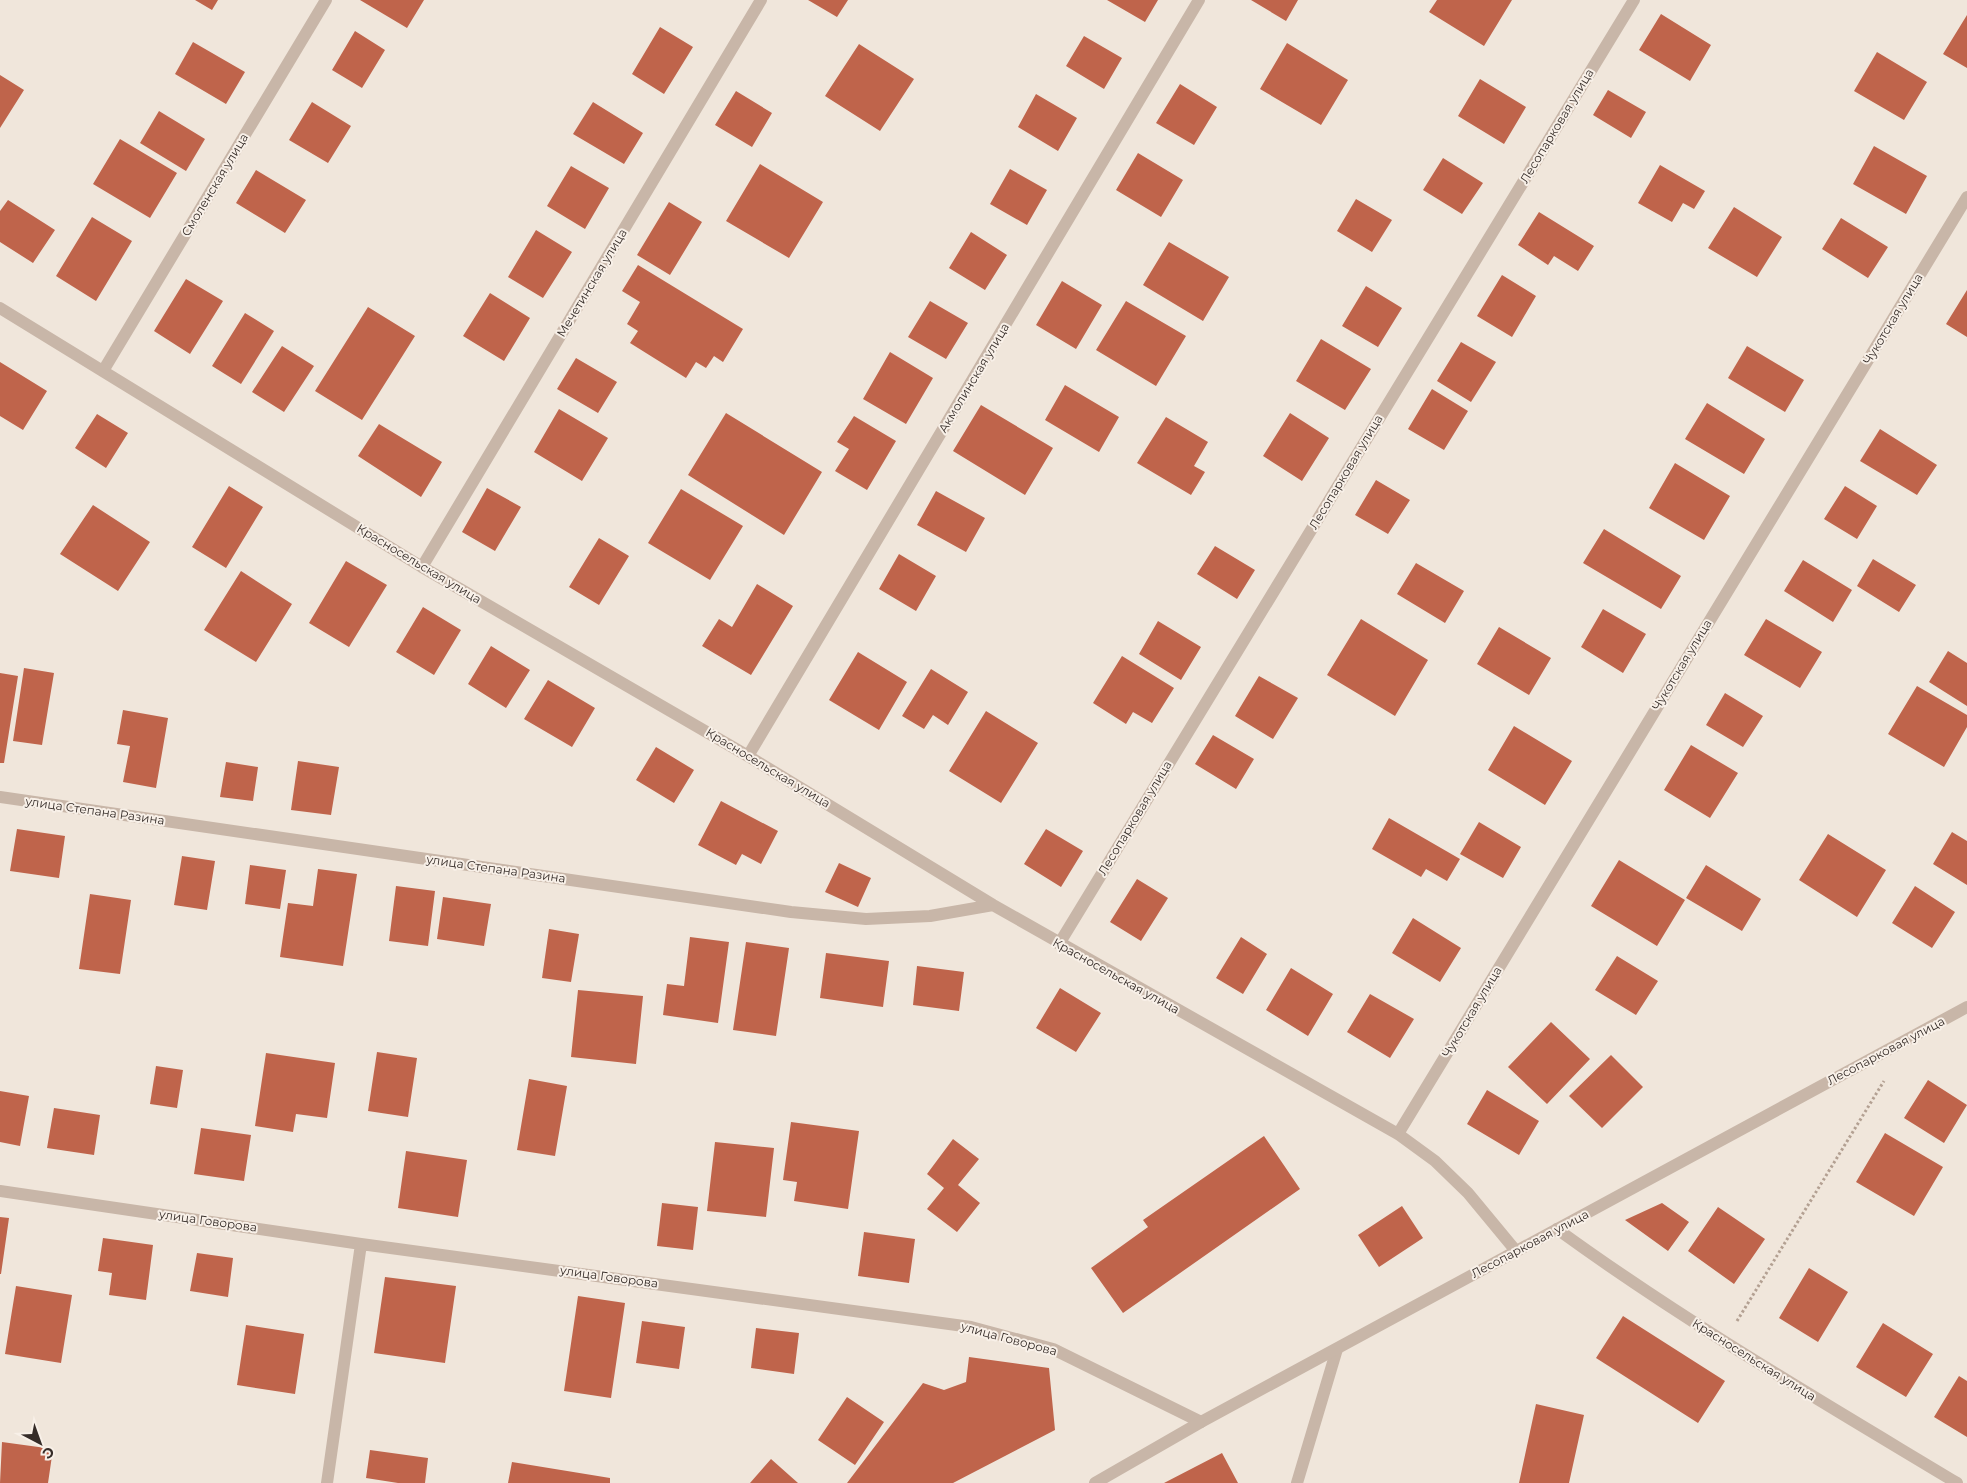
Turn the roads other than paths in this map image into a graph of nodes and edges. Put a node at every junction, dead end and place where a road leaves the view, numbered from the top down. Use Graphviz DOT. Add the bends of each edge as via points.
graph roads {
  1 [pos="326,0"];
  2 [pos="761,0"];
  3 [pos="1199,0"];
  4 [pos="1634,0"];
  5 [pos="1967,197"];
  6 [pos="0,308"];
  7 [pos="104,371"];
  8 [pos="422,567"];
  9 [pos="748,756"];
  10 [pos="0,797"];
  11 [pos="993,905"];
  12 [pos="1059,944"];
  13 [pos="1967,1007"];
  14 [pos="1398,1134"];
  15 [pos="0,1191"];
  16 [pos="1557,1229"];
  17 [pos="362,1244"];
  18 [pos="1516,1251"];
  19 [pos="1337,1350"];
  20 [pos="1201,1422"];
  21 [pos="328,1483"];
  22 [pos="1095,1483"];
  23 [pos="1297,1483"];
  24 [pos="1957,1483"];
  1 -- 7 [label="street, Смоленская улица"];
  2 -- 8 [label="street, Мечетинская улица"];
  3 -- 9 [label="street, Акмолинская улица"];
  4 -- 12 [label="street, Лесопарковая улица"];
  5 -- 14 [label="street, Чукотская улица"];
  6 -- 7 [label="street, Красносельская улица"];
  7 -- 8 [label="street, Красносельская улица"];
  8 -- 9 [label="street, Красносельская улица"];
  9 -- 11 [label="street, Красносельская улица"];
  10 -- 11 [label="street, улица Степана Разина" via="791,912 866,919 930,916"];
  11 -- 12 [label="street, Красносельская улица"];
  12 -- 14 [label="street, Красносельская улица"];
  13 -- 16 [label="street, Лесопарковая улица"];
  14 -- 18 [label="street, Красносельская улица" via="1435,1161 1468,1193"];
  15 -- 17 [label="street, улица Говорова"];
  16 -- 18 [label="street, Лесопарковая улица"];
  16 -- 24 [label="street, Красносельская улица" via="1724,1343"];
  17 -- 20 [label="street, улица Говорова" via="971,1326 1053,1349"];
  17 -- 21 [label="street"];
  18 -- 19 [label="street, Лесопарковая улица"];
  19 -- 20 [label="street, Лесопарковая улица"];
  19 -- 23 [label="street"];
  20 -- 22 [label="street, Лесопарковая улица"];
}
